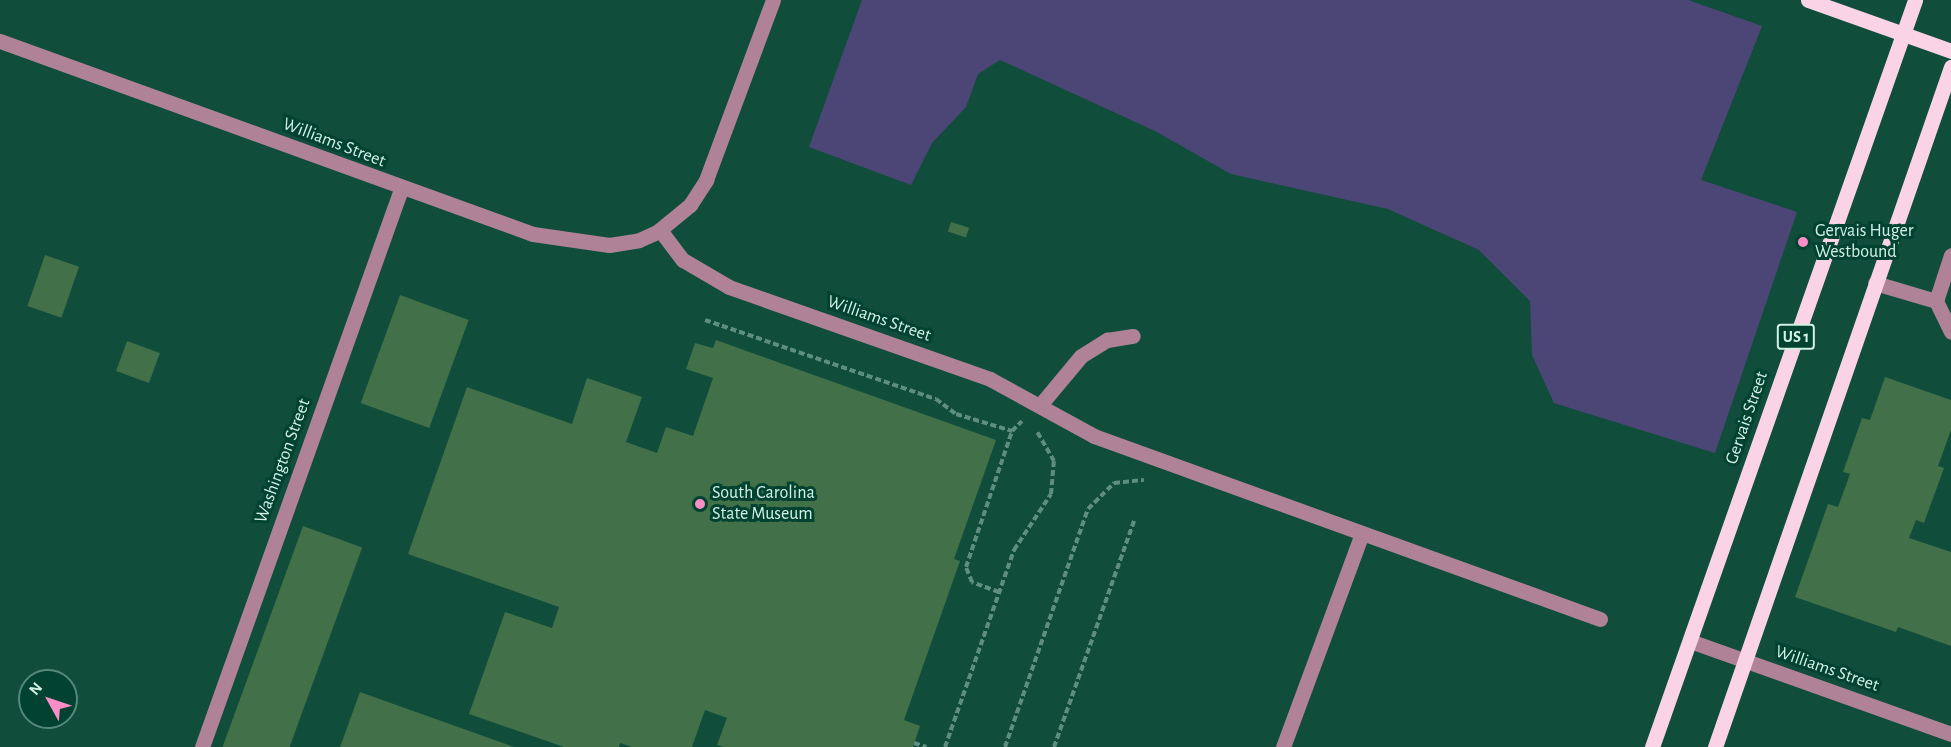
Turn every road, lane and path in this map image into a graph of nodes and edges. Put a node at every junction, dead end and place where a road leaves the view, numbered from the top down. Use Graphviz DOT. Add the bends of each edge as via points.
graph roads {
  1 [pos="773,0"];
  2 [pos="1808,0"];
  3 [pos="1915,0"];
  4 [pos="1902,34"];
  5 [pos="0,41"];
  6 [pos="1951,51"];
  7 [pos="1951,67"];
  8 [pos="401,189"];
  9 [pos="660,230"];
  10 [pos="1951,263"];
  11 [pos="1875,283"];
  12 [pos="1936,301"];
  13 [pos="705,320"];
  14 [pos="1951,332"];
  15 [pos="1133,336"];
  16 [pos="1041,404"];
  17 [pos="1023,420"];
  18 [pos="1015,424"];
  19 [pos="1012,430"];
  20 [pos="1147,481"];
  21 [pos="1134,521"];
  22 [pos="1362,533"];
  23 [pos="999,592"];
  24 [pos="1600,619"];
  25 [pos="1690,641"];
  26 [pos="1745,661"];
  27 [pos="1951,734"];
  28 [pos="914,743"];
  29 [pos="202,747"];
  30 [pos="926,747"];
  31 [pos="945,747"];
  32 [pos="1005,747"];
  33 [pos="1054,747"];
  34 [pos="1283,747"];
  35 [pos="1652,747"];
  36 [pos="1715,747"];
  1 -- 9 [label="street, Williams Street" via="706,180 690,205"];
  2 -- 4 [label="main road"];
  3 -- 4 [label="main road, Gervais Street / US 1"];
  4 -- 6 [label="main road"];
  4 -- 25 [label="main road, Gervais Street / US 1"];
  5 -- 8 [label="street, Williams Street"];
  7 -- 11 [label="main road"];
  8 -- 9 [label="street, Williams Street" via="533,234 582,243 623,243"];
  8 -- 29 [label="street, Washington Street"];
  9 -- 16 [label="street, Williams Street" via="683,260 720,283 990,379"];
  10 -- 12 [label="street"];
  11 -- 12 [label="street"];
  11 -- 26 [label="main road"];
  12 -- 14 [label="street"];
  13 -- 19 [label="path" via="936,399 956,414"];
  15 -- 16 [label="street" via="1107,340 1081,356"];
  16 -- 22 [label="street, Williams Street" via="1094,436"];
  17 -- 23 [label="path" via="1040,435 1054,461 1055,476 1048,501 1014,549"];
  18 -- 19 [label="path"];
  19 -- 23 [label="path" via="966,567 972,582"];
  20 -- 32 [label="path" via="1114,483 1088,509"];
  21 -- 33 [label="path"];
  22 -- 24 [label="street, Williams Street"];
  22 -- 34 [label="street"];
  23 -- 31 [label="path"];
  25 -- 26 [label="street, Williams Street"];
  25 -- 35 [label="main road, Gervais Street / US 1"];
  26 -- 27 [label="street, Williams Street"];
  26 -- 36 [label="main road"];
  28 -- 30 [label="path"];
}
